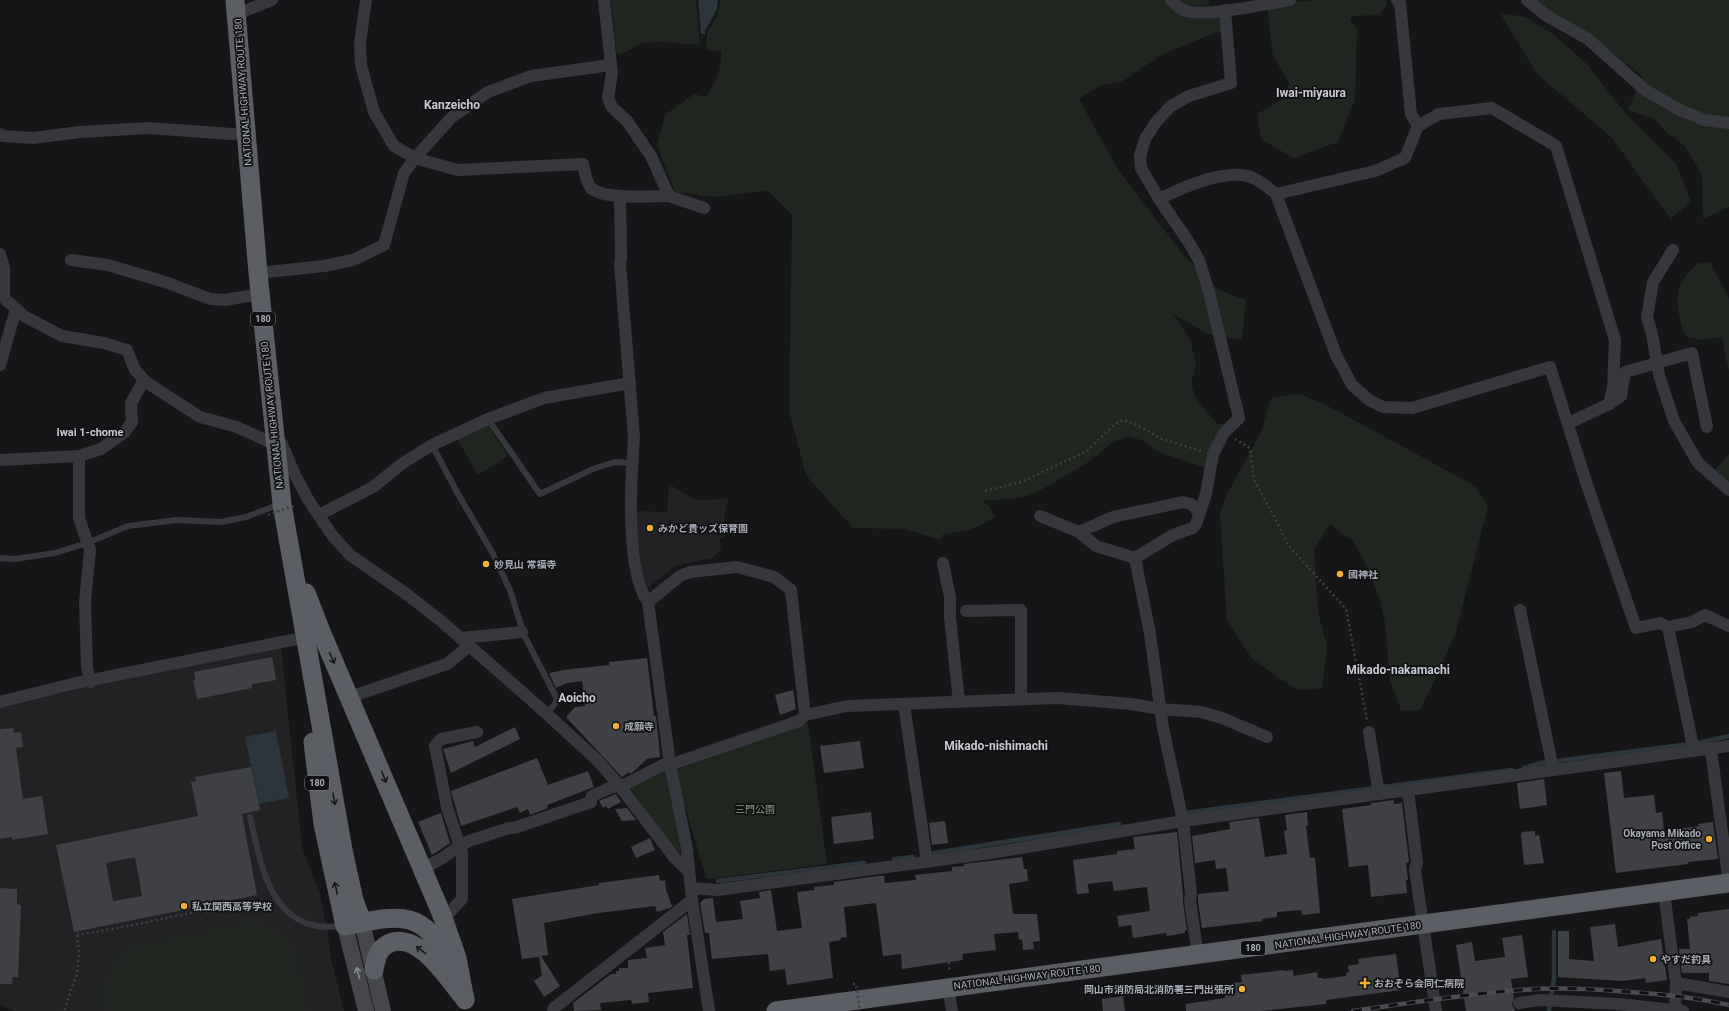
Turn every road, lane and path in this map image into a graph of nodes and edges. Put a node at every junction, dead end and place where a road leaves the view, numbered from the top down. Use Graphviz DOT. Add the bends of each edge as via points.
graph roads {
  1 [pos="272,0"];
  2 [pos="366,0"];
  3 [pos="604,0"];
  4 [pos="1171,0"];
  5 [pos="1290,0"];
  6 [pos="1397,0"];
  7 [pos="1527,0"];
  8 [pos="233,5"];
  9 [pos="1226,10"];
  10 [pos="610,65"];
  11 [pos="1729,123"];
  12 [pos="1418,126"];
  13 [pos="0,134"];
  14 [pos="246,135"];
  15 [pos="415,158"];
  16 [pos="1276,194"];
  17 [pos="620,196"];
  18 [pos="669,196"];
  19 [pos="1159,199"];
  20 [pos="704,208"];
  21 [pos="1673,250"];
  22 [pos="0,254"];
  23 [pos="71,260"];
  24 [pos="258,273"];
  25 [pos="260,294"];
  26 [pos="16,309"];
  27 [pos="1657,363"];
  28 [pos="0,365"];
  29 [pos="144,380"];
  30 [pos="630,383"];
  31 [pos="1608,404"];
  32 [pos="488,418"];
  33 [pos="1569,424"];
  34 [pos="274,425"];
  35 [pos="1707,427"];
  36 [pos="1224,433"];
  37 [pos="274,444"];
  38 [pos="432,445"];
  39 [pos="1214,454"];
  40 [pos="79,456"];
  41 [pos="0,460"];
  42 [pos="632,463"];
  43 [pos="1729,490"];
  44 [pos="985,491"];
  45 [pos="281,508"];
  46 [pos="1200,513"];
  47 [pos="318,516"];
  48 [pos="1040,516"];
  49 [pos="1079,532"];
  50 [pos="87,543"];
  51 [pos="0,558"];
  52 [pos="1135,558"];
  53 [pos="943,563"];
  54 [pos="648,602"];
  55 [pos="1520,610"];
  56 [pos="966,611"];
  57 [pos="1668,626"];
  58 [pos="1729,626"];
  59 [pos="522,632"];
  60 [pos="313,636"];
  61 [pos="465,642"];
  62 [pos="90,682"];
  63 [pos="350,697"];
  64 [pos="1020,700"];
  65 [pos="0,702"];
  66 [pos="959,702"];
  67 [pos="904,704"];
  68 [pos="1160,709"];
  69 [pos="547,714"];
  70 [pos="805,715"];
  71 [pos="477,732"];
  72 [pos="1369,732"];
  73 [pos="1267,737"];
  74 [pos="1692,745"];
  75 [pos="1729,746"];
  76 [pos="1711,750"];
  77 [pos="670,764"];
  78 [pos="1552,764"];
  79 [pos="619,785"];
  80 [pos="1378,789"];
  81 [pos="1408,790"];
  82 [pos="250,817"];
  83 [pos="1183,821"];
  84 [pos="461,846"];
  85 [pos="60,847"];
  86 [pos="931,862"];
  87 [pos="422,869"];
  88 [pos="689,872"];
  89 [pos="1729,883"];
  90 [pos="691,888"];
  91 [pos="1664,892"];
  92 [pos="692,900"];
  93 [pos="289,913"];
  94 [pos="442,915"];
  95 [pos="354,924"];
  96 [pos="1424,924"];
  97 [pos="77,935"];
  98 [pos="1198,955"];
  99 [pos="374,970"];
  100 [pos="1676,983"];
  101 [pos="853,984"];
  102 [pos="950,987"];
  103 [pos="1729,992"];
  104 [pos="1519,1003"];
  105 [pos="469,1006"];
  106 [pos="823,1008"];
  107 [pos="64,1011"];
  108 [pos="366,1011"];
  109 [pos="383,1011"];
  110 [pos="553,1011"];
  111 [pos="709,1011"];
  112 [pos="776,1011"];
  113 [pos="860,1011"];
  114 [pos="952,1011"];
  115 [pos="1436,1011"];
  116 [pos="1678,1011"];
  1 -- 8 [label="street"];
  2 -- 15 [label="street" via="360,43 361,65 374,112 394,146"];
  3 -- 10 [label="street"];
  4 -- 9 [label="street" via="1178,8 1186,11"];
  5 -- 9 [label="street"];
  6 -- 12 [label="street" via="1400,3 1411,114"];
  7 -- 11 [label="street" via="1546,16 1588,39 1645,90 1704,120"];
  8 -- 14 [label="highway, NATIONAL HIGHWAY ROUTE 180 / 180"];
  9 -- 19 [label="street" via="1231,83 1189,96 1172,106 1156,122 1145,140 1140,156 1141,168"];
  10 -- 15 [label="street" via="530,76 488,92 452,117"];
  10 -- 18 [label="street" via="612,73 608,98 651,156"];
  12 -- 16 [label="street" via="1405,158 1374,171"];
  12 -- 31 [label="street" via="1439,114 1492,108 1556,146 1614,340 1613,388"];
  13 -- 14 [label="street" via="33,138 148,128"];
  14 -- 24 [label="highway, NATIONAL HIGHWAY ROUTE 180 / 180"];
  15 -- 17 [label="street" via="457,170 583,164 590,186 602,193"];
  15 -- 24 [label="street" via="404,174 384,245 352,260 324,266"];
  16 -- 19 [label="street" via="1265,184 1249,176 1230,175 1192,183"];
  16 -- 33 [label="street" via="1336,355 1352,385 1369,400 1383,407 1412,408 1550,367"];
  17 -- 18 [label="street"];
  17 -- 30 [label="street" via="620,264"];
  18 -- 20 [label="street"];
  19 -- 36 [label="street" via="1199,260 1209,292 1239,418"];
  21 -- 27 [label="street" via="1653,282 1647,317"];
  22 -- 26 [label="street" via="4,268 4,298"];
  23 -- 25 [label="street" via="108,265 210,299 225,300"];
  24 -- 25 [label="highway, NATIONAL HIGHWAY ROUTE 180 / 180"];
  25 -- 34 [label="highway, NATIONAL HIGHWAY ROUTE 180 / 180"];
  26 -- 28 [label="street"];
  26 -- 29 [label="street" via="62,336 104,343 127,350 135,370"];
  27 -- 31 [label="street" via="1625,372 1621,396"];
  27 -- 35 [label="street" via="1692,353"];
  27 -- 43 [label="street" via="1674,421 1698,463"];
  29 -- 37 [label="street" via="200,417 237,427"];
  29 -- 40 [label="street" via="132,403 132,422 125,432 101,449"];
  30 -- 32 [label="street" via="544,398"];
  30 -- 42 [label="street" via="634,438"];
  31 -- 33 [label="street"];
  32 -- 38 [label="street"];
  32 -- 42 [label="lane" via="540,494 593,469 615,462"];
  33 -- 57 [label="street" via="1636,628 1660,623"];
  34 -- 37 [label="highway, NATIONAL HIGHWAY ROUTE 180 / 180"];
  34 -- 47 [label="street" via="294,475"];
  36 -- 39 [label="street"];
  36 -- 72 [label="path" via="1250,448 1254,480 1288,545 1346,608"];
  37 -- 45 [label="highway, NATIONAL HIGHWAY ROUTE 180 / 180"];
  38 -- 47 [label="street" via="403,463 373,487"];
  38 -- 59 [label="lane" via="492,552 510,590"];
  39 -- 44 [label="path" via="1162,439 1123,420 1115,424 1087,451 1021,482"];
  39 -- 46 [label="street"];
  40 -- 41 [label="street"];
  40 -- 50 [label="street" via="79,518"];
  42 -- 54 [label="street" via="633,552 639,585"];
  45 -- 50 [label="lane" via="221,522 177,520 128,526"];
  45 -- 60 [label="highway, NATIONAL HIGHWAY ROUTE 180 / 180"];
  46 -- 49 [label="street" via="1191,504 1183,502 1113,517"];
  46 -- 52 [label="street" via="1192,528 1173,535"];
  47 -- 61 [label="street" via="350,555 405,593"];
  48 -- 49 [label="street"];
  49 -- 52 [label="street" via="1096,546"];
  50 -- 51 [label="lane" via="55,553 14,559"];
  50 -- 62 [label="street" via="90,550 85,602"];
  52 -- 68 [label="street" via="1150,634"];
  53 -- 66 [label="street" via="950,597"];
  54 -- 70 [label="street" via="680,576 690,572 737,567 774,577 791,590"];
  54 -- 77 [label="street"];
  55 -- 78 [label="street"];
  56 -- 64 [label="street" via="1021,610"];
  57 -- 58 [label="street" via="1692,622 1705,615"];
  57 -- 74 [label="street"];
  59 -- 61 [label="street"];
  59 -- 69 [label="lane" via="556,697 556,702"];
  60 -- 62 [label="street"];
  60 -- 63 [label="highway, one-way"];
  60 -- 95 [label="highway, NATIONAL HIGHWAY ROUTE 180 / 180" via="310,717 318,794 323,824"];
  61 -- 63 [label="street" via="447,664"];
  61 -- 69 [label="street"];
  62 -- 65 [label="street"];
  63 -- 87 [label="highway, one-way"];
  64 -- 66 [label="street"];
  64 -- 68 [label="street" via="1058,698"];
  66 -- 67 [label="street"];
  67 -- 70 [label="street" via="847,706"];
  67 -- 86 [label="street"];
  68 -- 73 [label="street" via="1202,712"];
  68 -- 83 [label="street"];
  69 -- 79 [label="street" via="598,761"];
  70 -- 77 [label="street" via="799,721"];
  71 -- 84 [label="street" via="441,739 435,746 446,807"];
  72 -- 80 [label="street"];
  74 -- 76 [label="street"];
  74 -- 78 [label="street"];
  75 -- 76 [label="street"];
  76 -- 89 [label="street"];
  77 -- 79 [label="street"];
  77 -- 88 [label="street" via="687,849"];
  78 -- 81 [label="street"];
  79 -- 84 [label="street" via="592,796 591,802 468,841"];
  79 -- 88 [label="street" via="674,857"];
  80 -- 81 [label="street"];
  80 -- 83 [label="street"];
  81 -- 96 [label="street" via="1417,863 1415,870"];
  82 -- 93 [label="lane" via="268,883 279,903"];
  83 -- 86 [label="street"];
  83 -- 98 [label="street"];
  84 -- 87 [label="street"];
  84 -- 94 [label="street" via="462,899 451,911"];
  85 -- 97 [label="path"];
  86 -- 90 [label="street" via="718,890"];
  86 -- 102 [label="path"];
  87 -- 94 [label="highway"];
  88 -- 90 [label="street"];
  89 -- 91 [label="highway, NATIONAL HIGHWAY ROUTE 180 / 180"];
  90 -- 92 [label="street"];
  91 -- 96 [label="highway, NATIONAL HIGHWAY ROUTE 180 / 180"];
  91 -- 100 [label="street"];
  92 -- 110 [label="street"];
  92 -- 111 [label="street"];
  93 -- 95 [label="lane" via="305,923 319,927"];
  93 -- 97 [label="path" via="272,907 257,906 214,912 201,911"];
  94 -- 105 [label="highway" via="458,958"];
  95 -- 99 [label="main road"];
  95 -- 105 [label="highway" via="398,917 419,923 438,942"];
  108 -- 95 [label="main road, one-way"];
  96 -- 98 [label="highway, NATIONAL HIGHWAY ROUTE 180 / 180"];
  96 -- 115 [label="street"];
  97 -- 107 [label="path" via="77,973"];
  98 -- 102 [label="highway, NATIONAL HIGHWAY ROUTE 180 / 180"];
  105 -- 99 [label="highway, one-way" via="422,950 410,943 400,940 387,944 379,951"];
  99 -- 109 [label="main road"];
  100 -- 103 [label="street"];
  100 -- 116 [label="street"];
  101 -- 113 [label="path, bridge" via="856,984"];
  102 -- 106 [label="highway, NATIONAL HIGHWAY ROUTE 180 / 180"];
  102 -- 114 [label="street"];
  104 -- 116 [label="street" via="1540,1000 1619,1004"];
  106 -- 112 [label="highway, NATIONAL HIGHWAY ROUTE 180 / 180"];
}
